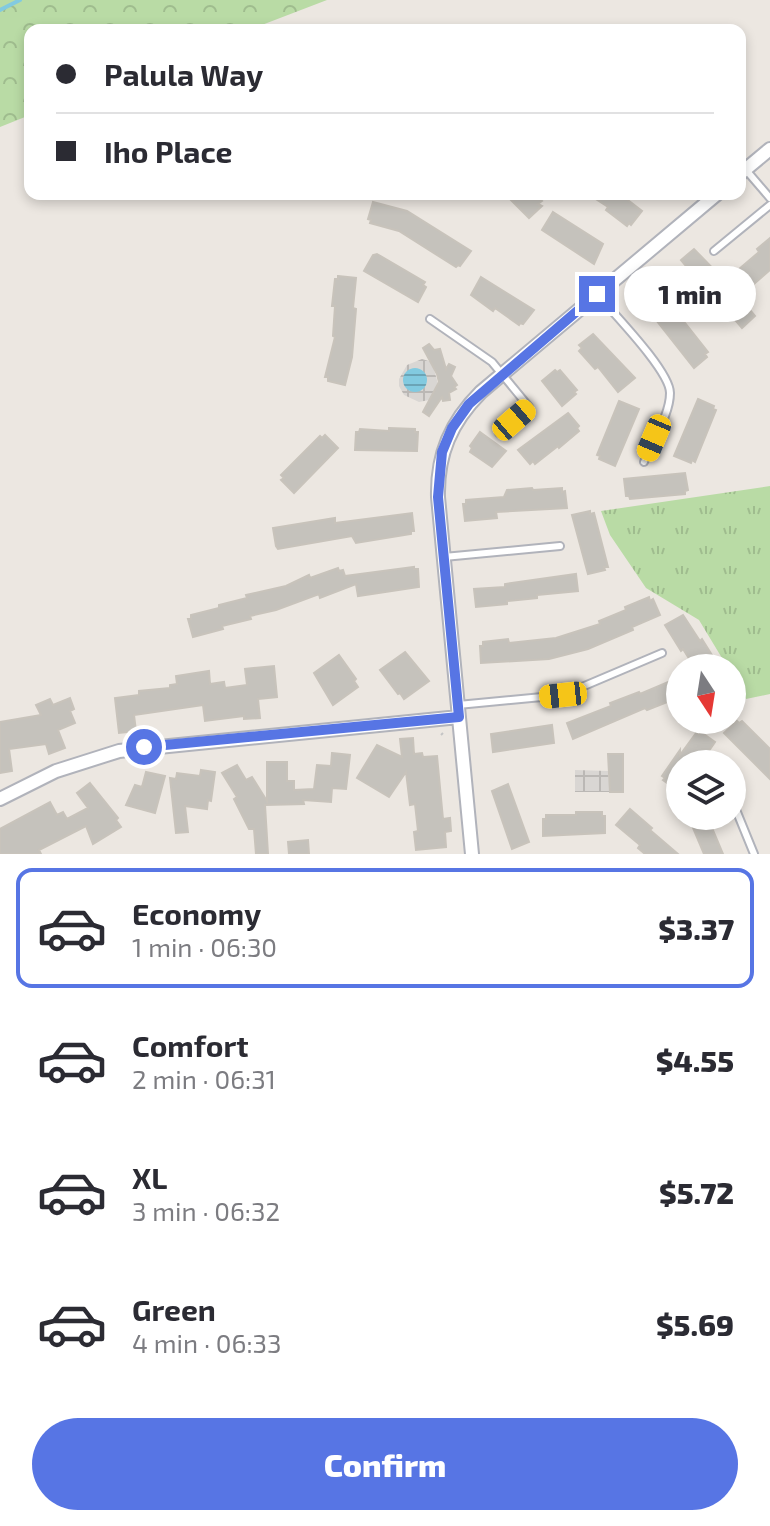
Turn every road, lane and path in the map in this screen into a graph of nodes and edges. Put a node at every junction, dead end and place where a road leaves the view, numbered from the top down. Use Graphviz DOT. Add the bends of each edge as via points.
graph roads {
  1 [pos="770,149"];
  2 [pos="746,169"];
  3 [pos="746,175"];
  4 [pos="770,198"];
  5 [pos="710,200"];
  6 [pos="770,205"];
  7 [pos="714,251"];
  8 [pos="597,294"];
  9 [pos="430,319"];
  10 [pos="502,375"];
  11 [pos="499,433"];
  12 [pos="644,462"];
  13 [pos="560,546"];
  14 [pos="444,557"];
  15 [pos="662,653"];
  16 [pos="458,711"];
  17 [pos="0,799"];
  18 [pos="744,830"];
  19 [pos="472,854"];
  20 [pos="754,854"];
  1 -- 2 [label="street"];
  3 -- 4 [label="lane"];
  5 -- 8 [label="street"];
  6 -- 7 [label="lane"];
  8 -- 10 [label="street"];
  8 -- 12 [label="lane" via="661,369 670,388"];
  9 -- 10 [label="lane" via="492,362"];
  10 -- 11 [label="lane" via="529,407"];
  10 -- 14 [label="street" via="459,416 442,452 437,481"];
  13 -- 14 [label="lane"];
  14 -- 16 [label="street"];
  15 -- 16 [label="lane" via="563,695"];
  16 -- 17 [label="street" via="119,751 56,771"];
  16 -- 19 [label="street"];
  18 -- 20 [label="lane"];
}
